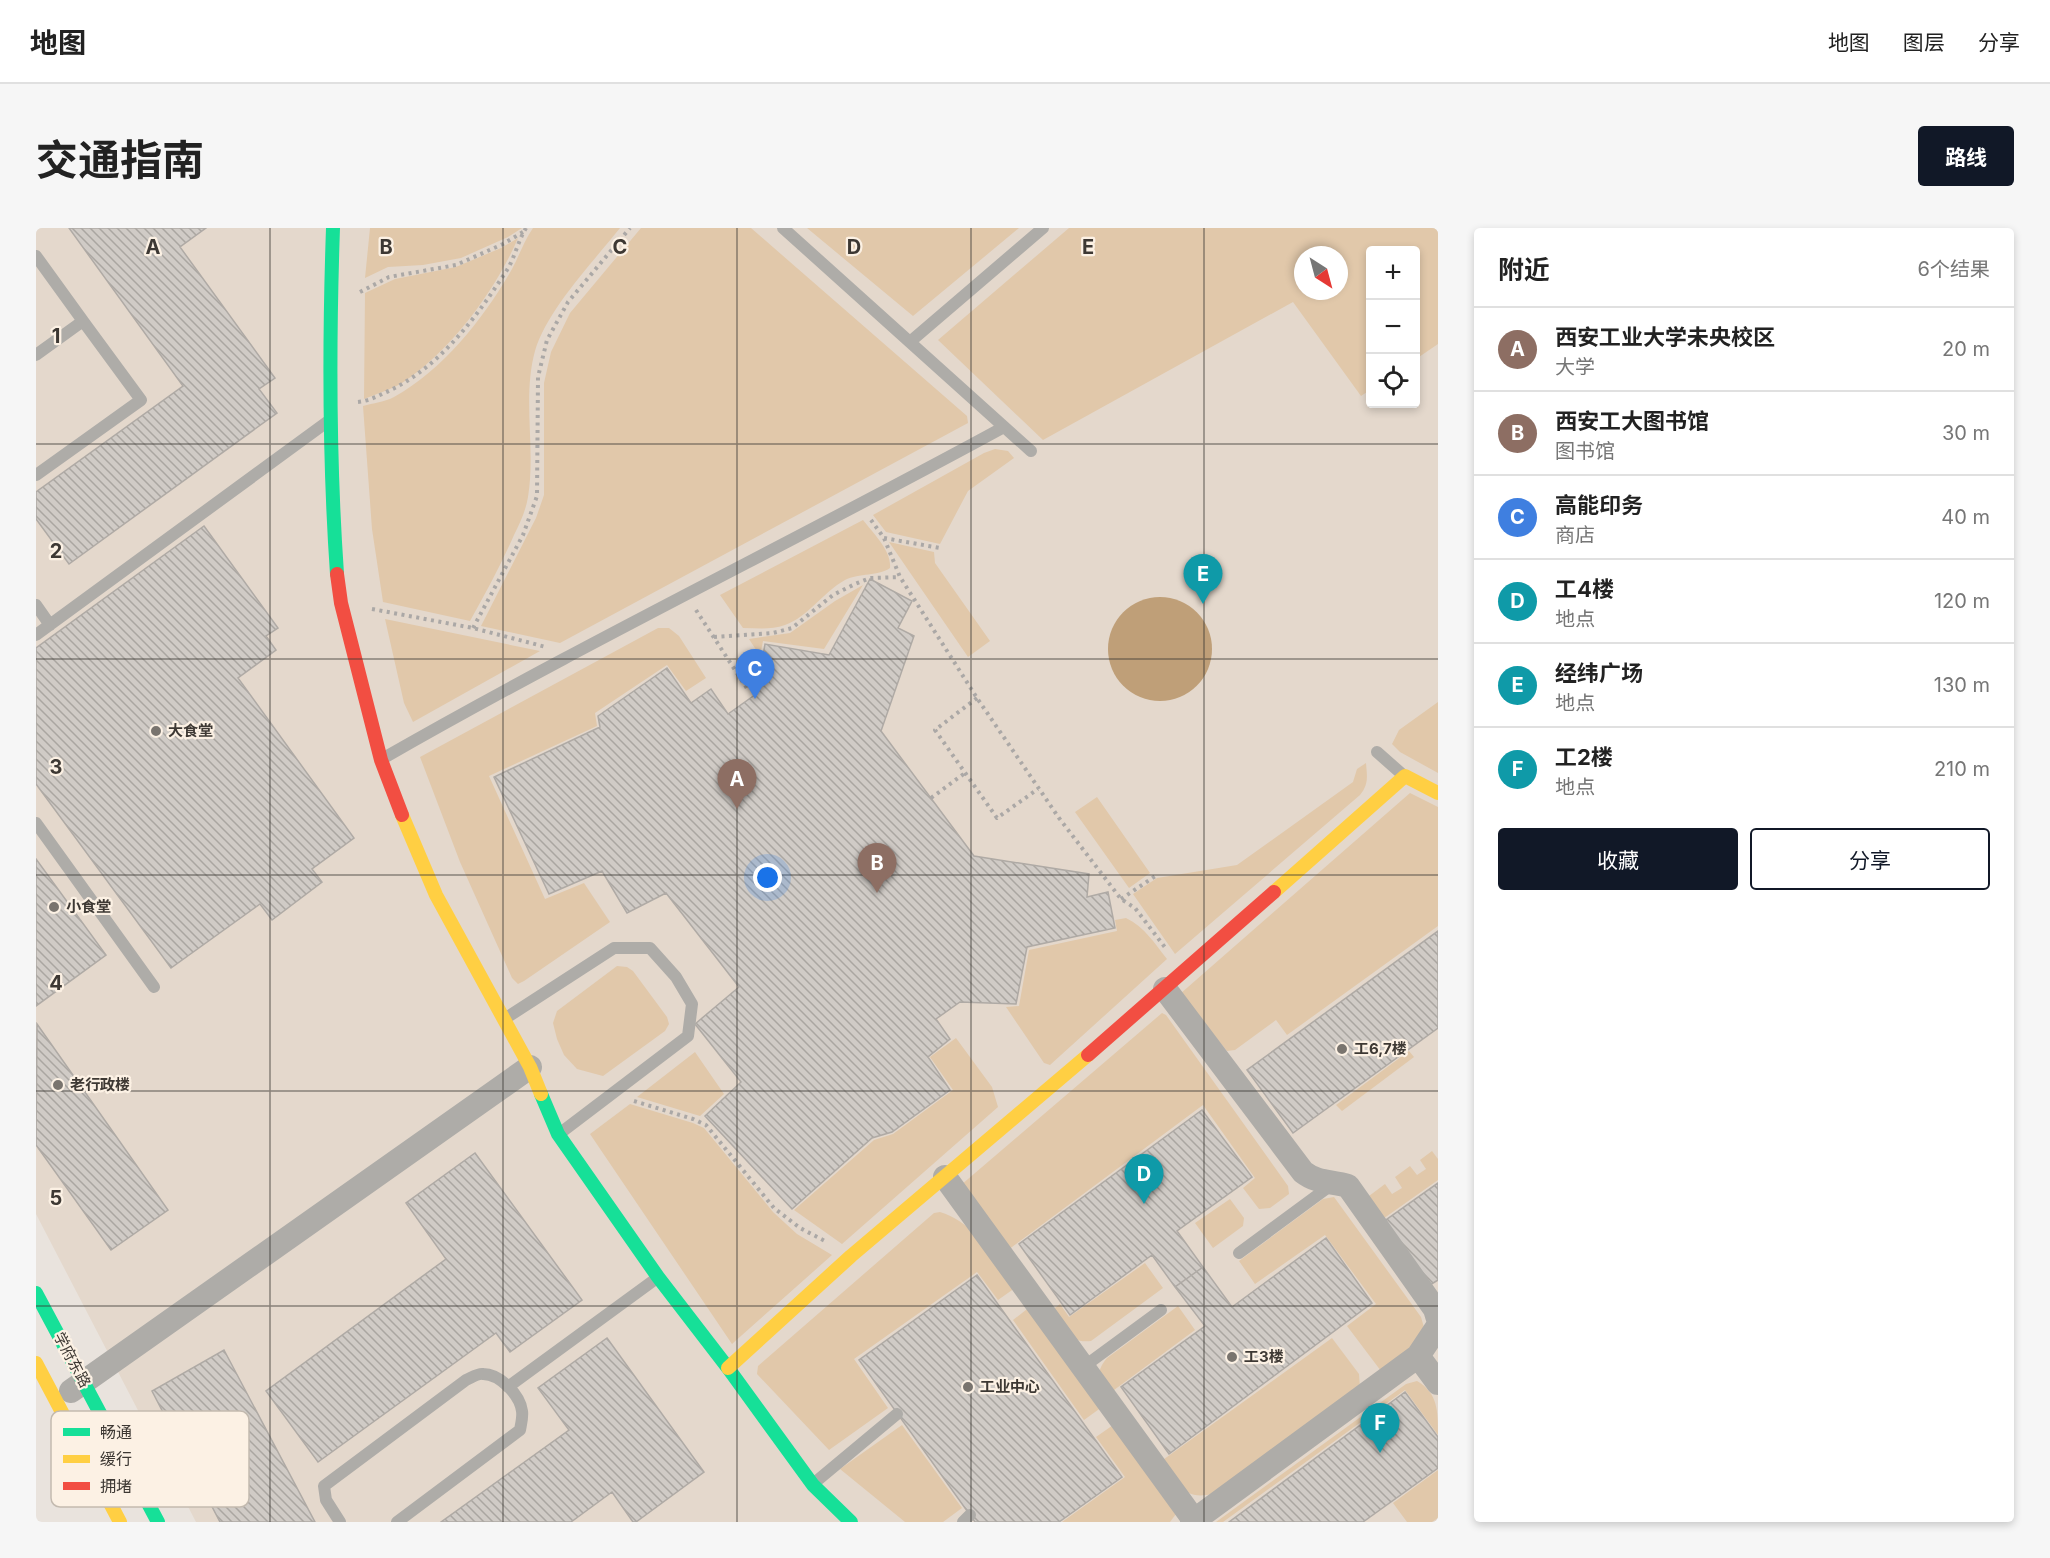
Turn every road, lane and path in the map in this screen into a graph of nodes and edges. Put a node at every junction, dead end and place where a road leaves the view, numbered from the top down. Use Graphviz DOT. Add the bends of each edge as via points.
graph roads {
  1 [pos="333,228"];
  2 [pos="630,228"];
  3 [pos="783,228"];
  4 [pos="1043,228"];
  5 [pos="525,230"];
  6 [pos="36,256"];
  7 [pos="330,308"];
  8 [pos="83,321"];
  9 [pos="910,341"];
  10 [pos="36,355"];
  11 [pos="330,404"];
  12 [pos="330,419"];
  13 [pos="1004,427"];
  14 [pos="1031,450"];
  15 [pos="36,475"];
  16 [pos="861,505"];
  17 [pos="884,538"];
  18 [pos="940,548"];
  19 [pos="900,577"];
  20 [pos="686,594"];
  21 [pos="341,603"];
  22 [pos="36,605"];
  23 [pos="50,625"];
  24 [pos="473,628"];
  25 [pos="36,635"];
  26 [pos="714,637"];
  27 [pos="573,654"];
  28 [pos="748,690"];
  29 [pos="977,699"];
  30 [pos="1377,752"];
  31 [pos="381,760"];
  32 [pos="965,773"];
  33 [pos="1405,776"];
  34 [pos="1038,789"];
  35 [pos="1438,793"];
  36 [pos="931,798"];
  37 [pos="36,823"];
  38 [pos="1157,874"];
  39 [pos="1121,899"];
  40 [pos="1184,971"];
  41 [pos="154,987"];
  42 [pos="1165,989"];
  43 [pos="503,1020"];
  44 [pos="530,1067"];
  45 [pos="613,1094"];
  46 [pos="558,1134"];
  47 [pos="945,1177"];
  48 [pos="1335,1182"];
  49 [pos="1239,1253"];
  50 [pos="851,1256"];
  51 [pos="658,1277"];
  52 [pos="36,1293"];
  53 [pos="1161,1310"];
  54 [pos="1438,1319"];
  55 [pos="1438,1326"];
  56 [pos="1438,1342"];
  57 [pos="1418,1356"];
  58 [pos="36,1363"];
  59 [pos="728,1368"];
  60 [pos="1082,1368"];
  61 [pos="84,1382"];
  62 [pos="1438,1383"];
  63 [pos="508,1387"];
  64 [pos="57,1402"];
  65 [pos="62,1411"];
  66 [pos="99,1411"];
  67 [pos="897,1414"];
  68 [pos="813,1485"];
  69 [pos="112,1507"];
  70 [pos="150,1507"];
  71 [pos="1193,1521"];
  72 [pos="120,1522"];
  73 [pos="158,1522"];
  74 [pos="340,1522"];
  75 [pos="397,1522"];
  76 [pos="851,1522"];
  1 -- 7 [label="street"];
  2 -- 24 [label="path" via="568,302 547,340 538,378 537,496 523,535"];
  3 -- 9 [label="lane"];
  4 -- 9 [label="lane"];
  5 -- 7 [label="path" via="456,265 389,277"];
  5 -- 11 [label="path" via="508,267 486,300 465,330 439,356 402,386 365,401"];
  6 -- 8 [label="lane"];
  7 -- 11 [label="street"];
  8 -- 10 [label="lane"];
  8 -- 15 [label="lane" via="141,400"];
  9 -- 13 [label="lane"];
  11 -- 12 [label="street"];
  12 -- 21 [label="street"];
  12 -- 23 [label="lane"];
  13 -- 14 [label="lane"];
  13 -- 16 [label="lane"];
  16 -- 17 [label="path"];
  16 -- 20 [label="lane"];
  17 -- 18 [label="path"];
  17 -- 19 [label="path"];
  19 -- 26 [label="path" via="870,578 855,584 833,595 792,628"];
  19 -- 29 [label="path"];
  20 -- 26 [label="path"];
  20 -- 27 [label="lane"];
  21 -- 24 [label="path"];
  21 -- 31 [label="street"];
  22 -- 23 [label="lane"];
  23 -- 25 [label="lane"];
  24 -- 27 [label="path"];
  26 -- 28 [label="path"];
  27 -- 31 [label="lane"];
  29 -- 32 [label="path" via="935,730"];
  29 -- 34 [label="path"];
  30 -- 33 [label="lane"];
  31 -- 43 [label="street" via="436,895"];
  32 -- 34 [label="path" via="996,818"];
  32 -- 36 [label="path"];
  33 -- 35 [label="street"];
  33 -- 40 [label="street"];
  34 -- 39 [label="path"];
  37 -- 41 [label="lane"];
  38 -- 39 [label="path"];
  39 -- 40 [label="path" via="1135,908"];
  40 -- 42 [label="street"];
  42 -- 47 [label="street"];
  42 -- 48 [label="street" via="1303,1172 1322,1182"];
  43 -- 44 [label="street"];
  43 -- 45 [label="lane" via="614,948 650,948 676,977 692,1004 688,1036"];
  44 -- 46 [label="street"];
  44 -- 61 [label="street"];
  45 -- 46 [label="lane"];
  45 -- 50 [label="path" via="706,1125 774,1208 800,1228"];
  46 -- 51 [label="street"];
  47 -- 50 [label="street"];
  47 -- 60 [label="street"];
  48 -- 49 [label="lane"];
  48 -- 54 [label="street" via="1348,1186 1435,1309"];
  50 -- 59 [label="street"];
  51 -- 59 [label="street"];
  51 -- 63 [label="lane"];
  52 -- 61 [label="street, 学府东路"];
  53 -- 60 [label="lane"];
  55 -- 57 [label="street"];
  56 -- 57 [label="lane"];
  57 -- 62 [label="street"];
  57 -- 71 [label="street"];
  58 -- 64 [label="street"];
  59 -- 68 [label="street"];
  60 -- 71 [label="street"];
  61 -- 64 [label="street"];
  61 -- 66 [label="street, 学府东路"];
  63 -- 74 [label="lane" via="496,1376 481,1373 466,1380 324,1486 326,1500"];
  63 -- 75 [label="lane" via="523,1414 520,1430"];
  64 -- 65 [label="street"];
  67 -- 68 [label="lane"];
  68 -- 76 [label="street"];
  69 -- 72 [label="street"];
  70 -- 73 [label="street, 学府东路"];
}
